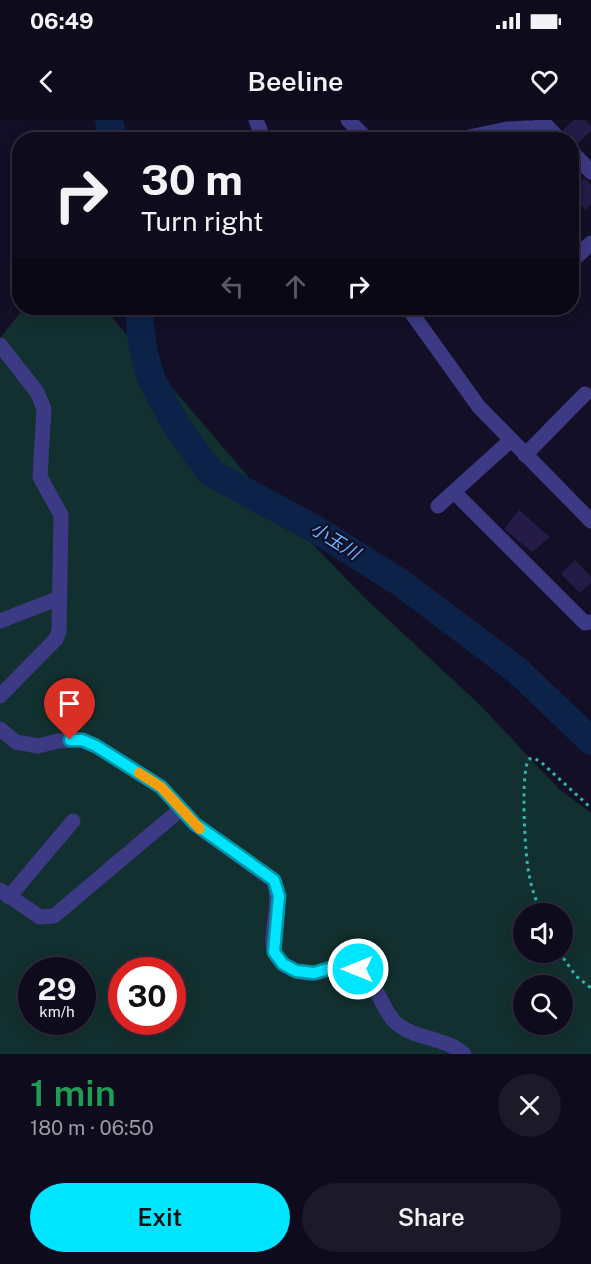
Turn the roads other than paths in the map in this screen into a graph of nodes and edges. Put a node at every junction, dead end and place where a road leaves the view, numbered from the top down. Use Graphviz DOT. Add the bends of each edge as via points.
graph roads {
  1 [pos="348,120"];
  2 [pos="544,123"];
  3 [pos="360,132"];
  4 [pos="493,132"];
  5 [pos="579,159"];
  6 [pos="591,172"];
  7 [pos="591,243"];
  8 [pos="579,254"];
  9 [pos="413,315"];
  10 [pos="0,345"];
  11 [pos="585,394"];
  12 [pos="512,440"];
  13 [pos="525,455"];
  14 [pos="454,492"];
  15 [pos="438,506"];
  16 [pos="591,521"];
  17 [pos="59,598"];
  18 [pos="0,621"];
  19 [pos="591,622"];
  20 [pos="0,696"];
  21 [pos="0,729"];
  22 [pos="181,809"];
  23 [pos="73,821"];
  24 [pos="5,894"];
  25 [pos="464,1054"];
  1 -- 3 [label="street"];
  2 -- 4 [label="street"];
  5 -- 6 [label="street"];
  7 -- 8 [label="street"];
  9 -- 12 [label="street" via="479,407"];
  10 -- 17 [label="street" via="37,392 44,409 40,477 61,515"];
  11 -- 13 [label="street"];
  12 -- 13 [label="street"];
  12 -- 14 [label="street"];
  13 -- 16 [label="street"];
  14 -- 15 [label="street"];
  14 -- 19 [label="street" via="585,623"];
  17 -- 18 [label="street"];
  17 -- 20 [label="street" via="56,639"];
  21 -- 22 [label="street" via="16,742 38,746 82,740 161,787"];
  22 -- 24 [label="street" via="54,916 40,916"];
  22 -- 25 [label="street" via="195,824 274,880 279,896 274,952 283,964 296,971 314,973 345,964 358,969 378,991 385,1011 399,1025 442,1040"];
  23 -- 24 [label="street"];
}
